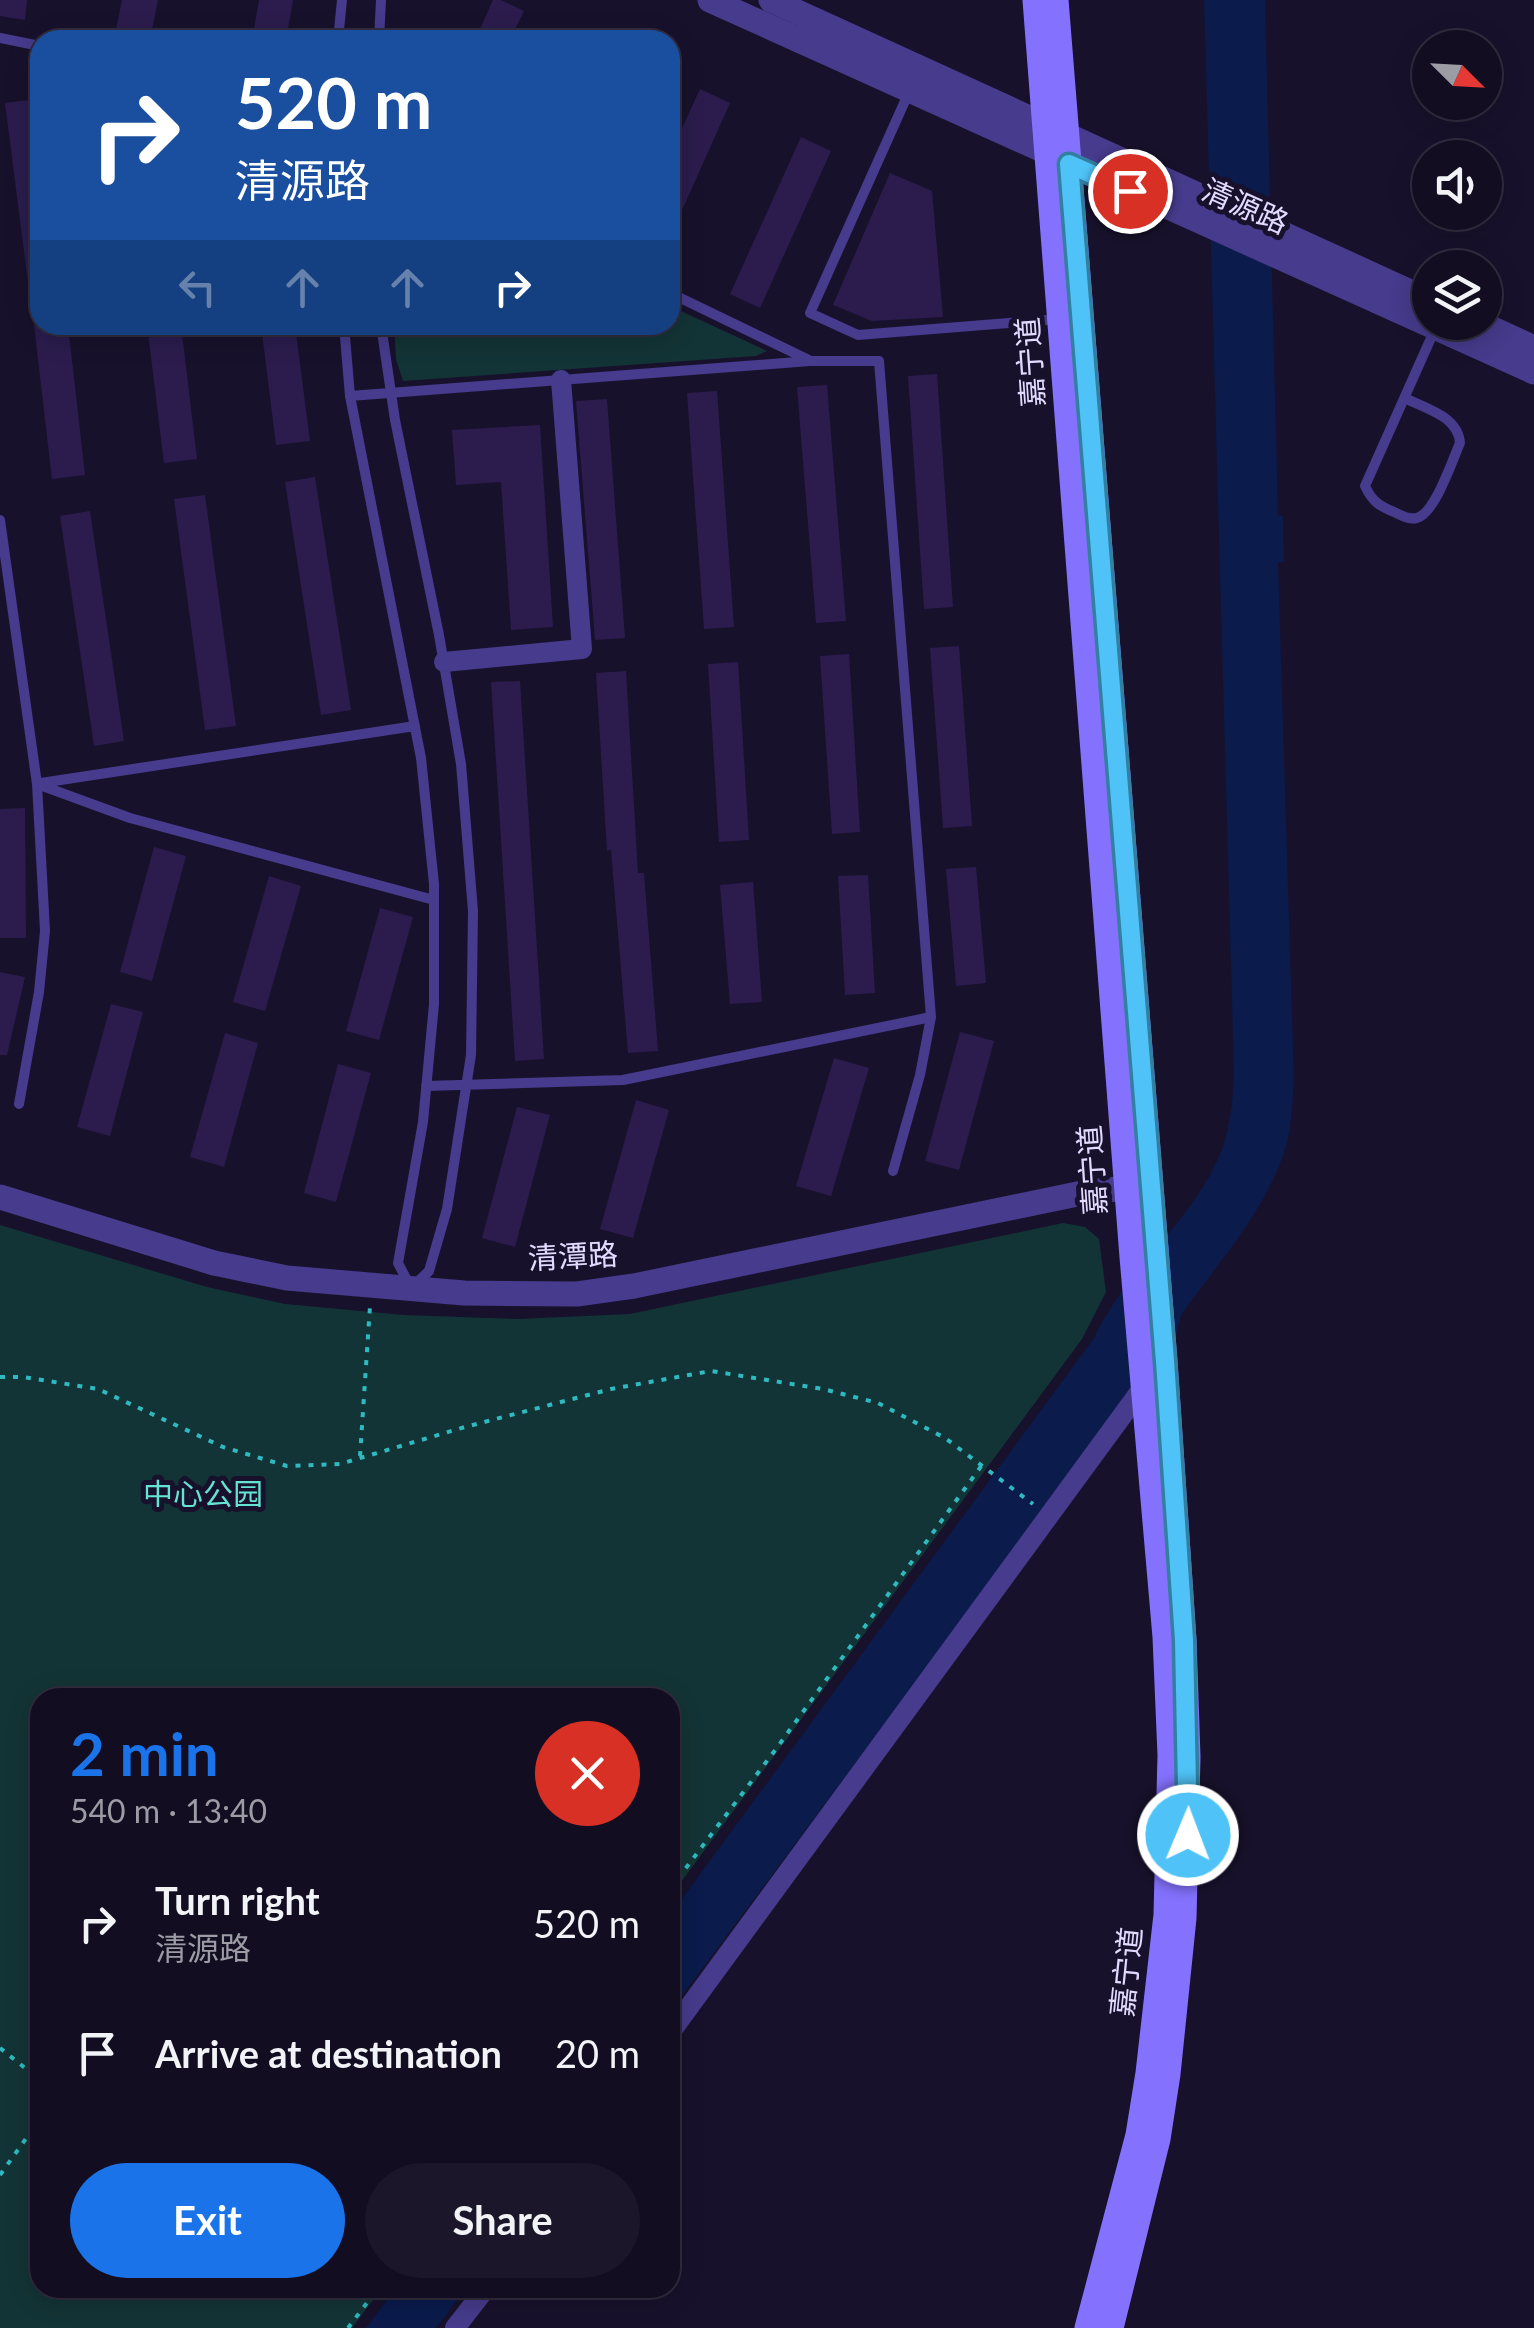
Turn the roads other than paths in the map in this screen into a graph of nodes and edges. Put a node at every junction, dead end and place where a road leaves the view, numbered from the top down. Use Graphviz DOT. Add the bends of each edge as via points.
graph roads {
  1 [pos="342,0"];
  2 [pos="381,0"];
  3 [pos="710,0"];
  4 [pos="771,0"];
  5 [pos="1035,0"];
  6 [pos="1056,0"];
  7 [pos="339,30"];
  8 [pos="380,30"];
  9 [pos="0,38"];
  10 [pos="30,44"];
  11 [pos="910,91"];
  12 [pos="1056,130"];
  13 [pos="1059,159"];
  14 [pos="1193,206"];
  15 [pos="1412,292"];
  16 [pos="680,299"];
  17 [pos="1412,317"];
  18 [pos="1060,319"];
  19 [pos="1502,333"];
  20 [pos="345,335"];
  21 [pos="382,335"];
  22 [pos="1431,340"];
  23 [pos="1463,340"];
  24 [pos="1534,348"];
  25 [pos="812,361"];
  26 [pos="1534,372"];
  27 [pos="561,380"];
  28 [pos="391,393"];
  29 [pos="350,396"];
  30 [pos="1405,398"];
  31 [pos="0,520"];
  32 [pos="444,662"];
  33 [pos="415,726"];
  34 [pos="37,784"];
  35 [pos="434,900"];
  36 [pos="931,1017"];
  37 [pos="426,1086"];
  38 [pos="466,1086"];
  39 [pos="19,1104"];
  40 [pos="893,1171"];
  41 [pos="1139,1187"];
  42 [pos="0,1196"];
  43 [pos="410,1288"];
  44 [pos="1144,1386"];
  45 [pos="680,2019"];
  46 [pos="478,2298"];
  47 [pos="455,2328"];
  48 [pos="1087,2328"];
  49 [pos="1111,2328"];
  1 -- 7 [label="lane"];
  2 -- 8 [label="lane"];
  3 -- 11 [label="street, 清源路"];
  4 -- 12 [label="street, 清源路"];
  5 -- 12 [label="main road, 嘉宁道"];
  6 -- 12 [label="main road, 嘉宁道"];
  9 -- 10 [label="lane"];
  11 -- 13 [label="street, 清源路"];
  11 -- 18 [label="lane" via="810,313 858,335"];
  12 -- 13 [label="main road, 嘉宁道"];
  12 -- 14 [label="street, 清源路"];
  13 -- 14 [label="street, 清源路"];
  13 -- 18 [label="main road, 嘉宁道"];
  13 -- 41 [label="main road, 嘉宁道"];
  14 -- 15 [label="street, 清源路" via="1294,238"];
  14 -- 17 [label="street, 清源路" via="1293,264"];
  16 -- 25 [label="lane"];
  18 -- 41 [label="main road, 嘉宁道"];
  19 -- 24 [label="street"];
  20 -- 29 [label="lane"];
  21 -- 28 [label="lane"];
  22 -- 30 [label="lane"];
  23 -- 26 [label="street, 清源路"];
  25 -- 27 [label="lane"];
  25 -- 36 [label="lane" via="880,360"];
  27 -- 28 [label="lane"];
  27 -- 32 [label="street" via="582,649"];
  28 -- 29 [label="lane"];
  28 -- 32 [label="lane"];
  29 -- 33 [label="lane"];
  30 -- 30 [label="lane" via="1365,486 1382,508 1420,518 1460,443 1459,432 1453,422"];
  31 -- 34 [label="lane"];
  32 -- 38 [label="lane" via="474,911"];
  33 -- 34 [label="lane"];
  33 -- 35 [label="lane"];
  34 -- 35 [label="lane" via="130,818"];
  34 -- 39 [label="lane" via="45,931"];
  35 -- 37 [label="lane"];
  36 -- 38 [label="lane" via="623,1080"];
  36 -- 40 [label="lane"];
  37 -- 38 [label="lane"];
  37 -- 43 [label="lane" via="398,1264"];
  38 -- 43 [label="lane" via="447,1209 428,1271"];
  41 -- 43 [label="street, 清潭路" via="577,1294"];
  41 -- 44 [label="main road, 嘉宁道" via="1132,1257"];
  41 -- 49 [label="main road, 嘉宁道" via="1155,1234 1189,1810 1184,1918 1158,2139"];
  42 -- 43 [label="street, 清潭路" via="214,1264 287,1278"];
  44 -- 45 [label="street"];
  44 -- 48 [label="main road, 嘉宁道" via="1168,1699 1166,1915 1138,2134"];
  46 -- 47 [label="street"];
}
